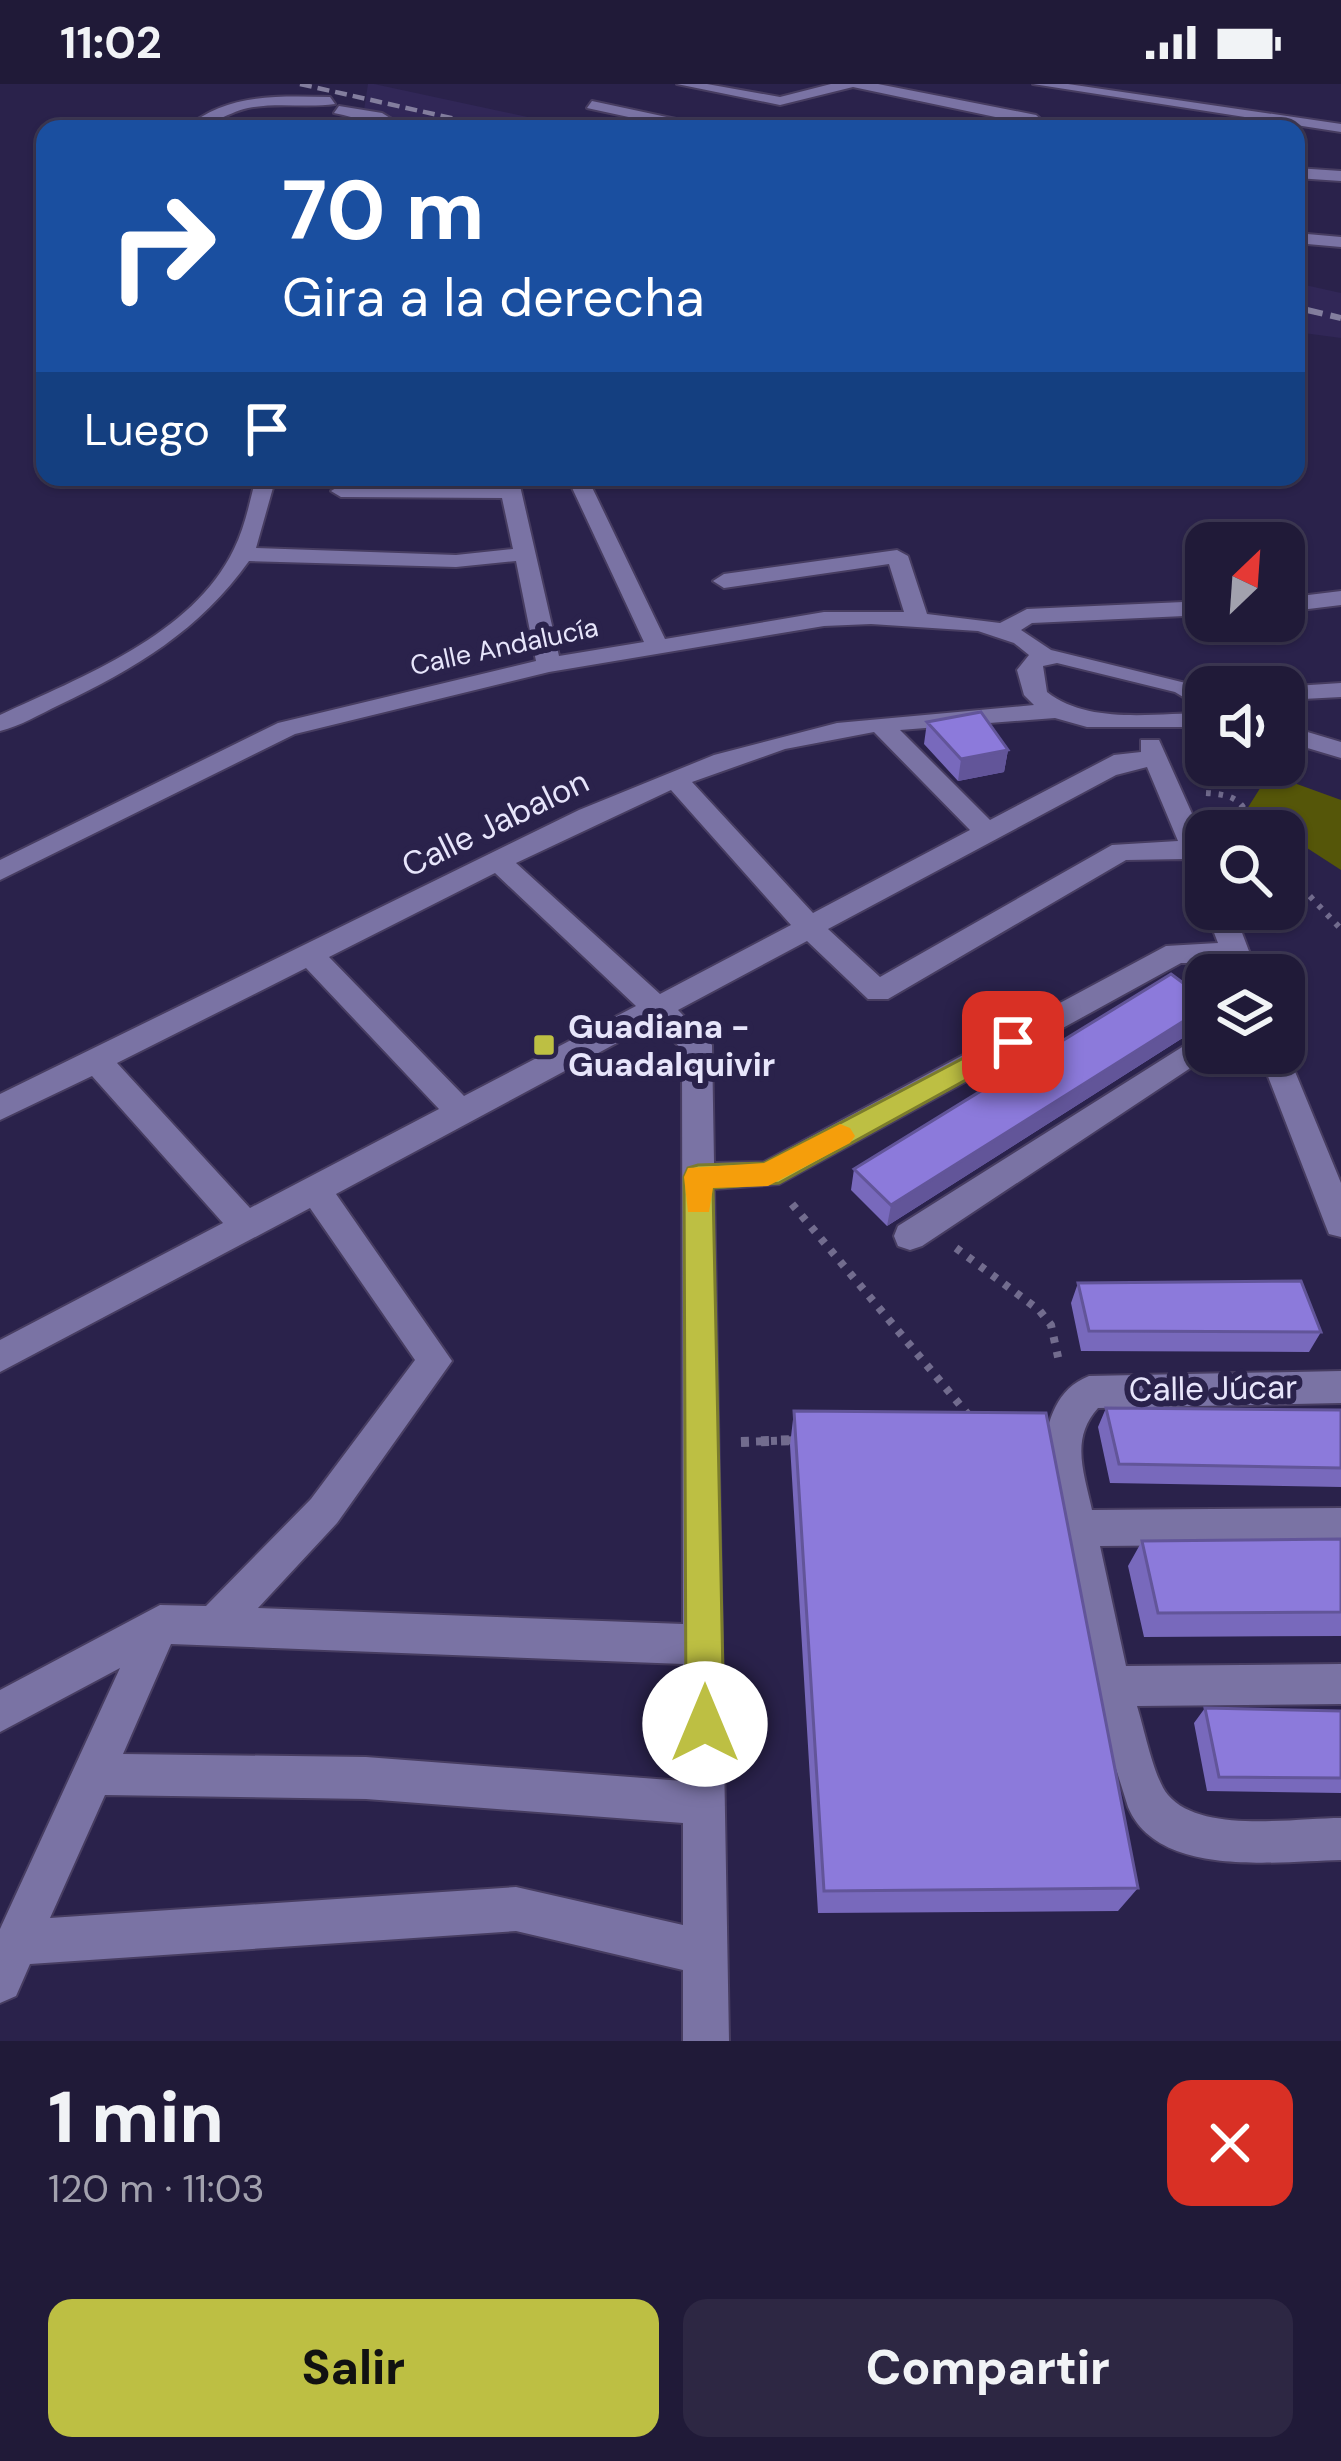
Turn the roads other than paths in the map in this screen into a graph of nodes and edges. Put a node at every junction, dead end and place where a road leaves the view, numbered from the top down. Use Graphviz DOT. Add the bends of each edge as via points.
graph roads {
  1 [pos="318,84"];
  2 [pos="684,84"];
  3 [pos="852,84"];
  4 [pos="1040,84"];
  5 [pos="335,105"];
  6 [pos="592,106"];
  7 [pos="205,120"];
  8 [pos="348,120"];
  9 [pos="384,120"];
  10 [pos="660,120"];
  11 [pos="1034,120"];
  12 [pos="1286,120"];
  13 [pos="1305,123"];
  14 [pos="1341,128"];
  15 [pos="1305,173"];
  16 [pos="1341,176"];
  17 [pos="1305,239"];
  18 [pos="1341,242"];
  19 [pos="263,486"];
  20 [pos="462,486"];
  21 [pos="510,486"];
  22 [pos="581,486"];
  23 [pos="341,491"];
  24 [pos="242,554"];
  25 [pos="525,554"];
  26 [pos="724,580"];
  27 [pos="1341,598"];
  28 [pos="1305,602"];
  29 [pos="1185,609"];
  30 [pos="917,619"];
  31 [pos="1005,630"];
  32 [pos="657,645"];
  33 [pos="1045,657"];
  34 [pos="548,665"];
  35 [pos="1341,690"];
  36 [pos="1305,692"];
  37 [pos="1185,696"];
  38 [pos="1056,711"];
  39 [pos="1185,713"];
  40 [pos="1165,720"];
  41 [pos="1116,721"];
  42 [pos="0,724"];
  43 [pos="881,725"];
  44 [pos="1305,739"];
  45 [pos="1341,750"];
  46 [pos="1154,752"];
  47 [pos="676,780"];
  48 [pos="1185,822"];
  49 [pos="988,833"];
  50 [pos="498,861"];
  51 [pos="1185,861"];
  52 [pos="0,871"];
  53 [pos="809,927"];
  54 [pos="310,955"];
  55 [pos="1185,955"];
  56 [pos="655,1009"];
  57 [pos="1185,1057"];
  58 [pos="98,1062"];
  59 [pos="1282,1074"];
  60 [pos="0,1108"];
  61 [pos="461,1112"];
  62 [pos="698,1177"];
  63 [pos="315,1190"];
  64 [pos="1341,1224"];
  65 [pos="246,1226"];
  66 [pos="919,1229"];
  67 [pos="0,1357"];
  68 [pos="1341,1387"];
  69 [pos="1341,1526"];
  70 [pos="1078,1528"];
  71 [pos="160,1624"];
  72 [pos="214,1626"];
  73 [pos="705,1645"];
  74 [pos="1341,1684"];
  75 [pos="1109,1687"];
  76 [pos="0,1712"];
  77 [pos="93,1774"];
  78 [pos="705,1804"];
  79 [pos="1341,1839"];
  80 [pos="706,1953"];
  81 [pos="8,1962"];
  82 [pos="706,2041"];
  1 -- 5 [label="street"];
  2 -- 3 [label="street" via="780,101"];
  3 -- 11 [label="street"];
  4 -- 12 [label="street"];
  5 -- 7 [label="street" via="239,103"];
  5 -- 8 [label="street"];
  5 -- 9 [label="street"];
  6 -- 10 [label="street"];
  13 -- 14 [label="street"];
  15 -- 16 [label="street"];
  17 -- 18 [label="street"];
  19 -- 24 [label="street"];
  20 -- 23 [label="street"];
  21 -- 25 [label="street"];
  22 -- 32 [label="street"];
  24 -- 25 [label="street" via="456,561"];
  24 -- 42 [label="street" via="213,593 137,655"];
  25 -- 34 [label="street"];
  26 -- 30 [label="street" via="897,556"];
  27 -- 28 [label="street"];
  29 -- 31 [label="street" via="1027,616"];
  30 -- 31 [label="street, Calle Andalucía"];
  30 -- 32 [label="street, Calle Andalucía" via="824,619"];
  31 -- 33 [label="street, Calle Andalucía"];
  32 -- 34 [label="street, Calle Andalucía"];
  33 -- 37 [label="street" via="1160,681"];
  33 -- 38 [label="street" via="1030,665 1030,682"];
  34 -- 52 [label="street, Calle Andalucía" via="287,728"];
  35 -- 36 [label="street"];
  38 -- 41 [label="street, Calle Jabalon"];
  38 -- 43 [label="street, Calle Jabalon"];
  39 -- 40 [label="street, Calle Jabalon"];
  40 -- 41 [label="street, Calle Jabalon"];
  40 -- 46 [label="street" via="1153,732"];
  41 -- 46 [label="street"];
  43 -- 47 [label="street, Calle Jabalon" via="802,736"];
  43 -- 49 [label="street"];
  44 -- 45 [label="street"];
  46 -- 48 [label="street"];
  46 -- 49 [label="street"];
  47 -- 50 [label="street, Calle Jabalon"];
  47 -- 53 [label="street"];
  49 -- 53 [label="street"];
  50 -- 54 [label="street, Calle Jabalon"];
  50 -- 56 [label="street"];
  51 -- 53 [label="street" via="1121,851 878,992"];
  53 -- 56 [label="street"];
  54 -- 58 [label="street, Calle Jabalon"];
  54 -- 61 [label="street"];
  55 -- 62 [label="street" via="768,1175"];
  56 -- 61 [label="street"];
  56 -- 62 [label="street" via="697,1045"];
  57 -- 66 [label="street"];
  58 -- 60 [label="street, Calle Jabalon"];
  58 -- 65 [label="street"];
  59 -- 64 [label="street"];
  61 -- 63 [label="street"];
  62 -- 73 [label="street"];
  63 -- 65 [label="street"];
  63 -- 72 [label="street" via="435,1361 324,1511"];
  65 -- 67 [label="street"];
  68 -- 70 [label="street, Calle Júcar" via="1102,1390 1075,1403 1061,1452"];
  69 -- 70 [label="street"];
  70 -- 75 [label="street"];
  71 -- 72 [label="street"];
  71 -- 76 [label="street"];
  71 -- 77 [label="street"];
  72 -- 73 [label="street"];
  73 -- 78 [label="street"];
  74 -- 75 [label="street"];
  75 -- 79 [label="street" via="1141,1790 1172,1825 1210,1841"];
  77 -- 78 [label="street" via="366,1778"];
  77 -- 81 [label="street"];
  78 -- 80 [label="street"];
  80 -- 81 [label="street" via="516,1909"];
  80 -- 82 [label="street"];
}
